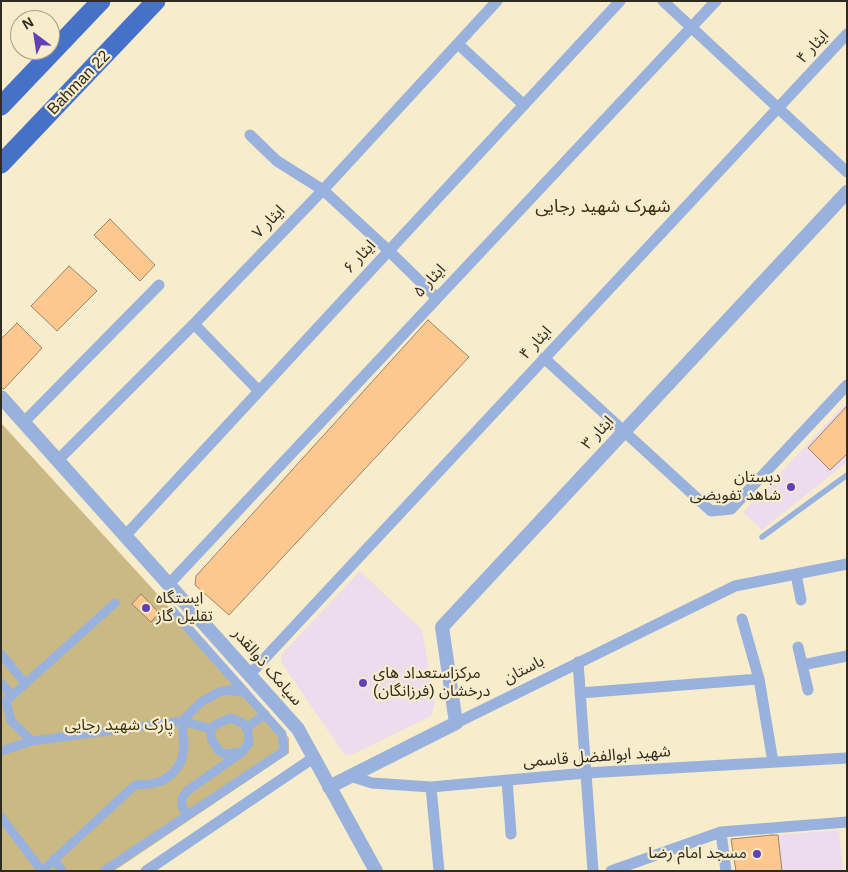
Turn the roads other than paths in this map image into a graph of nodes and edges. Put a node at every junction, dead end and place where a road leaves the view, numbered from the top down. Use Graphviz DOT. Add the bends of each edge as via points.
graph roads {
  1 [pos="101,1"];
  2 [pos="156,1"];
  3 [pos="497,1"];
  4 [pos="620,1"];
  5 [pos="663,1"];
  6 [pos="716,1"];
  7 [pos="691,28"];
  8 [pos="847,34"];
  9 [pos="458,44"];
  10 [pos="524,105"];
  11 [pos="1,106"];
  12 [pos="778,108"];
  13 [pos="250,135"];
  14 [pos="1,164"];
  15 [pos="847,172"];
  16 [pos="323,190"];
  17 [pos="847,192"];
  18 [pos="388,250"];
  19 [pos="158,285"];
  20 [pos="437,298"];
  21 [pos="194,324"];
  22 [pos="544,358"];
  23 [pos="847,385"];
  24 [pos="259,391"];
  25 [pos="1,397"];
  26 [pos="24,422"];
  27 [pos="624,431"];
  28 [pos="58,460"];
  29 [pos="847,474"];
  30 [pos="125,536"];
  31 [pos="762,537"];
  32 [pos="847,564"];
  33 [pos="796,574"];
  34 [pos="169,584"];
  35 [pos="801,600"];
  36 [pos="115,603"];
  37 [pos="172,610"];
  38 [pos="742,619"];
  39 [pos="798,647"];
  40 [pos="1,654"];
  41 [pos="847,656"];
  42 [pos="578,662"];
  43 [pos="802,665"];
  44 [pos="250,674"];
  45 [pos="759,679"];
  46 [pos="1,683"];
  47 [pos="25,683"];
  48 [pos="808,690"];
  49 [pos="246,693"];
  50 [pos="580,693"];
  51 [pos="11,695"];
  52 [pos="265,714"];
  53 [pos="182,720"];
  54 [pos="456,723"];
  55 [pos="246,728"];
  56 [pos="211,730"];
  57 [pos="32,741"];
  58 [pos="1,751"];
  59 [pos="242,752"];
  60 [pos="313,758"];
  61 [pos="847,758"];
  62 [pos="773,762"];
  63 [pos="586,774"];
  64 [pos="350,776"];
  65 [pos="507,780"];
  66 [pos="329,787"];
  67 [pos="431,787"];
  68 [pos="188,815"];
  69 [pos="1,817"];
  70 [pos="847,822"];
  71 [pos="721,832"];
  72 [pos="511,834"];
  73 [pos="54,859"];
  74 [pos="374,870"];
  75 [pos="42,871"];
  76 [pos="62,871"];
  77 [pos="104,871"];
  78 [pos="146,871"];
  79 [pos="439,871"];
  80 [pos="594,871"];
  81 [pos="611,871"];
  82 [pos="726,871"];
  1 -- 11 [label="highway"];
  2 -- 14 [label="highway, Bahman 22"];
  3 -- 9 [label="street, ایثار ۷"];
  4 -- 10 [label="street, ایثار ۶"];
  5 -- 7 [label="street"];
  6 -- 7 [label="street, ایثار ۵"];
  7 -- 12 [label="street"];
  7 -- 20 [label="street, ایثار ۵"];
  8 -- 12 [label="street, ایثار ۴"];
  9 -- 10 [label="street"];
  9 -- 16 [label="street, ایثار ۷"];
  10 -- 18 [label="street, ایثار ۶"];
  12 -- 15 [label="street"];
  12 -- 22 [label="street, ایثار ۴"];
  13 -- 16 [label="street" via="276,161"];
  16 -- 18 [label="street"];
  16 -- 21 [label="street, ایثار ۷"];
  17 -- 27 [label="street, ایثار ۳"];
  18 -- 20 [label="street"];
  18 -- 24 [label="street, ایثار ۶"];
  19 -- 26 [label="street"];
  20 -- 34 [label="street, ایثار ۵"];
  21 -- 24 [label="street"];
  21 -- 28 [label="street, ایثار ۷"];
  22 -- 27 [label="street"];
  22 -- 44 [label="street, ایثار ۴"];
  23 -- 27 [label="street" via="732,509 711,511"];
  24 -- 30 [label="street, ایثار ۶"];
  25 -- 26 [label="street, سیامک ذوالقدر"];
  26 -- 28 [label="street, سیامک ذوالقدر"];
  27 -- 54 [label="street, ایثار ۳" via="442,627"];
  28 -- 30 [label="street, سیامک ذوالقدر"];
  29 -- 31 [label="lane"];
  30 -- 34 [label="street, سیامک ذوالقدر"];
  32 -- 33 [label="street, باستان"];
  33 -- 35 [label="street"];
  33 -- 42 [label="street, باستان" via="735,586"];
  34 -- 44 [label="street, سیامک ذوالقدر"];
  36 -- 47 [label="street"];
  37 -- 49 [label="street"];
  38 -- 45 [label="street"];
  39 -- 43 [label="street"];
  40 -- 47 [label="street"];
  41 -- 43 [label="street"];
  42 -- 50 [label="street"];
  42 -- 54 [label="street, باستان"];
  43 -- 48 [label="street"];
  44 -- 60 [label="street, سیامک ذوالقدر" via="298,729"];
  45 -- 50 [label="street"];
  45 -- 62 [label="street"];
  46 -- 51 [label="street"];
  47 -- 51 [label="street"];
  49 -- 52 [label="street"];
  49 -- 53 [label="street" via="229,690 210,696"];
  50 -- 63 [label="street"];
  51 -- 57 [label="street" via="6,701 11,721"];
  52 -- 55 [label="street"];
  52 -- 68 [label="street" via="282,734 284,751"];
  53 -- 56 [label="street"];
  53 -- 57 [label="street"];
  53 -- 73 [label="street" via="184,747 181,762 173,773 162,781 135,785"];
  54 -- 64 [label="street, باستان"];
  55 -- 56 [label="street" via="243,723 230,718 215,724"];
  55 -- 59 [label="street" via="249,743"];
  56 -- 59 [label="street" via="212,740 219,751 226,754"];
  57 -- 58 [label="street"];
  59 -- 68 [label="street" via="187,791 182,798 182,807"];
  60 -- 66 [label="street, سیامک ذوالقدر"];
  60 -- 78 [label="street"];
  61 -- 62 [label="street, شهید ابوالفضل قاسمی"];
  62 -- 63 [label="street, شهید ابوالفضل قاسمی"];
  63 -- 65 [label="street, شهید ابوالفضل قاسمی"];
  63 -- 80 [label="street"];
  64 -- 66 [label="street, باستان"];
  64 -- 67 [label="street, شهید ابوالفضل قاسمی" via="372,782"];
  65 -- 67 [label="street, شهید ابوالفضل قاسمی"];
  65 -- 72 [label="street"];
  66 -- 74 [label="street, سیامک ذوالقدر"];
  67 -- 79 [label="street"];
  68 -- 77 [label="street"];
  69 -- 75 [label="street"];
  70 -- 71 [label="street"];
  71 -- 81 [label="street"];
  71 -- 82 [label="street"];
  73 -- 75 [label="street"];
  73 -- 76 [label="street"];
}
